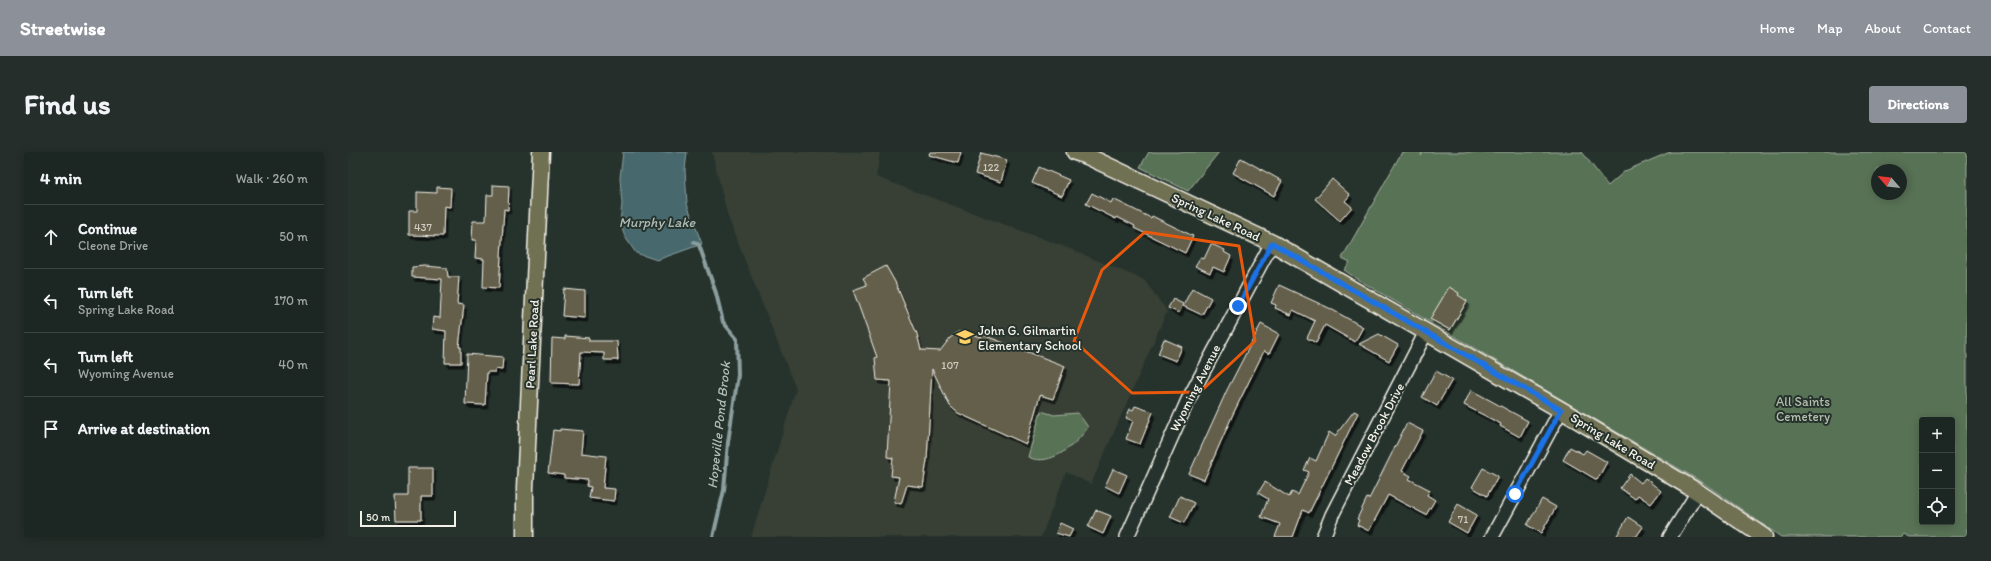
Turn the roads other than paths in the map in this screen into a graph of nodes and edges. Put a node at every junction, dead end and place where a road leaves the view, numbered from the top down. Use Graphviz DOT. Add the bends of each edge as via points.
graph roads {
  1 [pos="541,152"];
  2 [pos="1075,152"];
  3 [pos="1272,243"];
  4 [pos="1426,332"];
  5 [pos="1561,410"];
  6 [pos="1698,492"];
  7 [pos="525,537"];
  8 [pos="1127,537"];
  9 [pos="1323,537"];
  10 [pos="1492,537"];
  11 [pos="1670,537"];
  12 [pos="1764,537"];
  1 -- 7 [label="main road, Pearl Lake Road"];
  2 -- 3 [label="main road, Spring Lake Road"];
  3 -- 4 [label="main road, Spring Lake Road"];
  3 -- 8 [label="street, Wyoming Avenue" via="1188,400"];
  4 -- 5 [label="main road, Spring Lake Road"];
  4 -- 9 [label="street, Meadow Brook Drive"];
  5 -- 6 [label="main road, Spring Lake Road"];
  5 -- 10 [label="street"];
  6 -- 11 [label="street"];
  6 -- 12 [label="main road, Spring Lake Road"];
}
